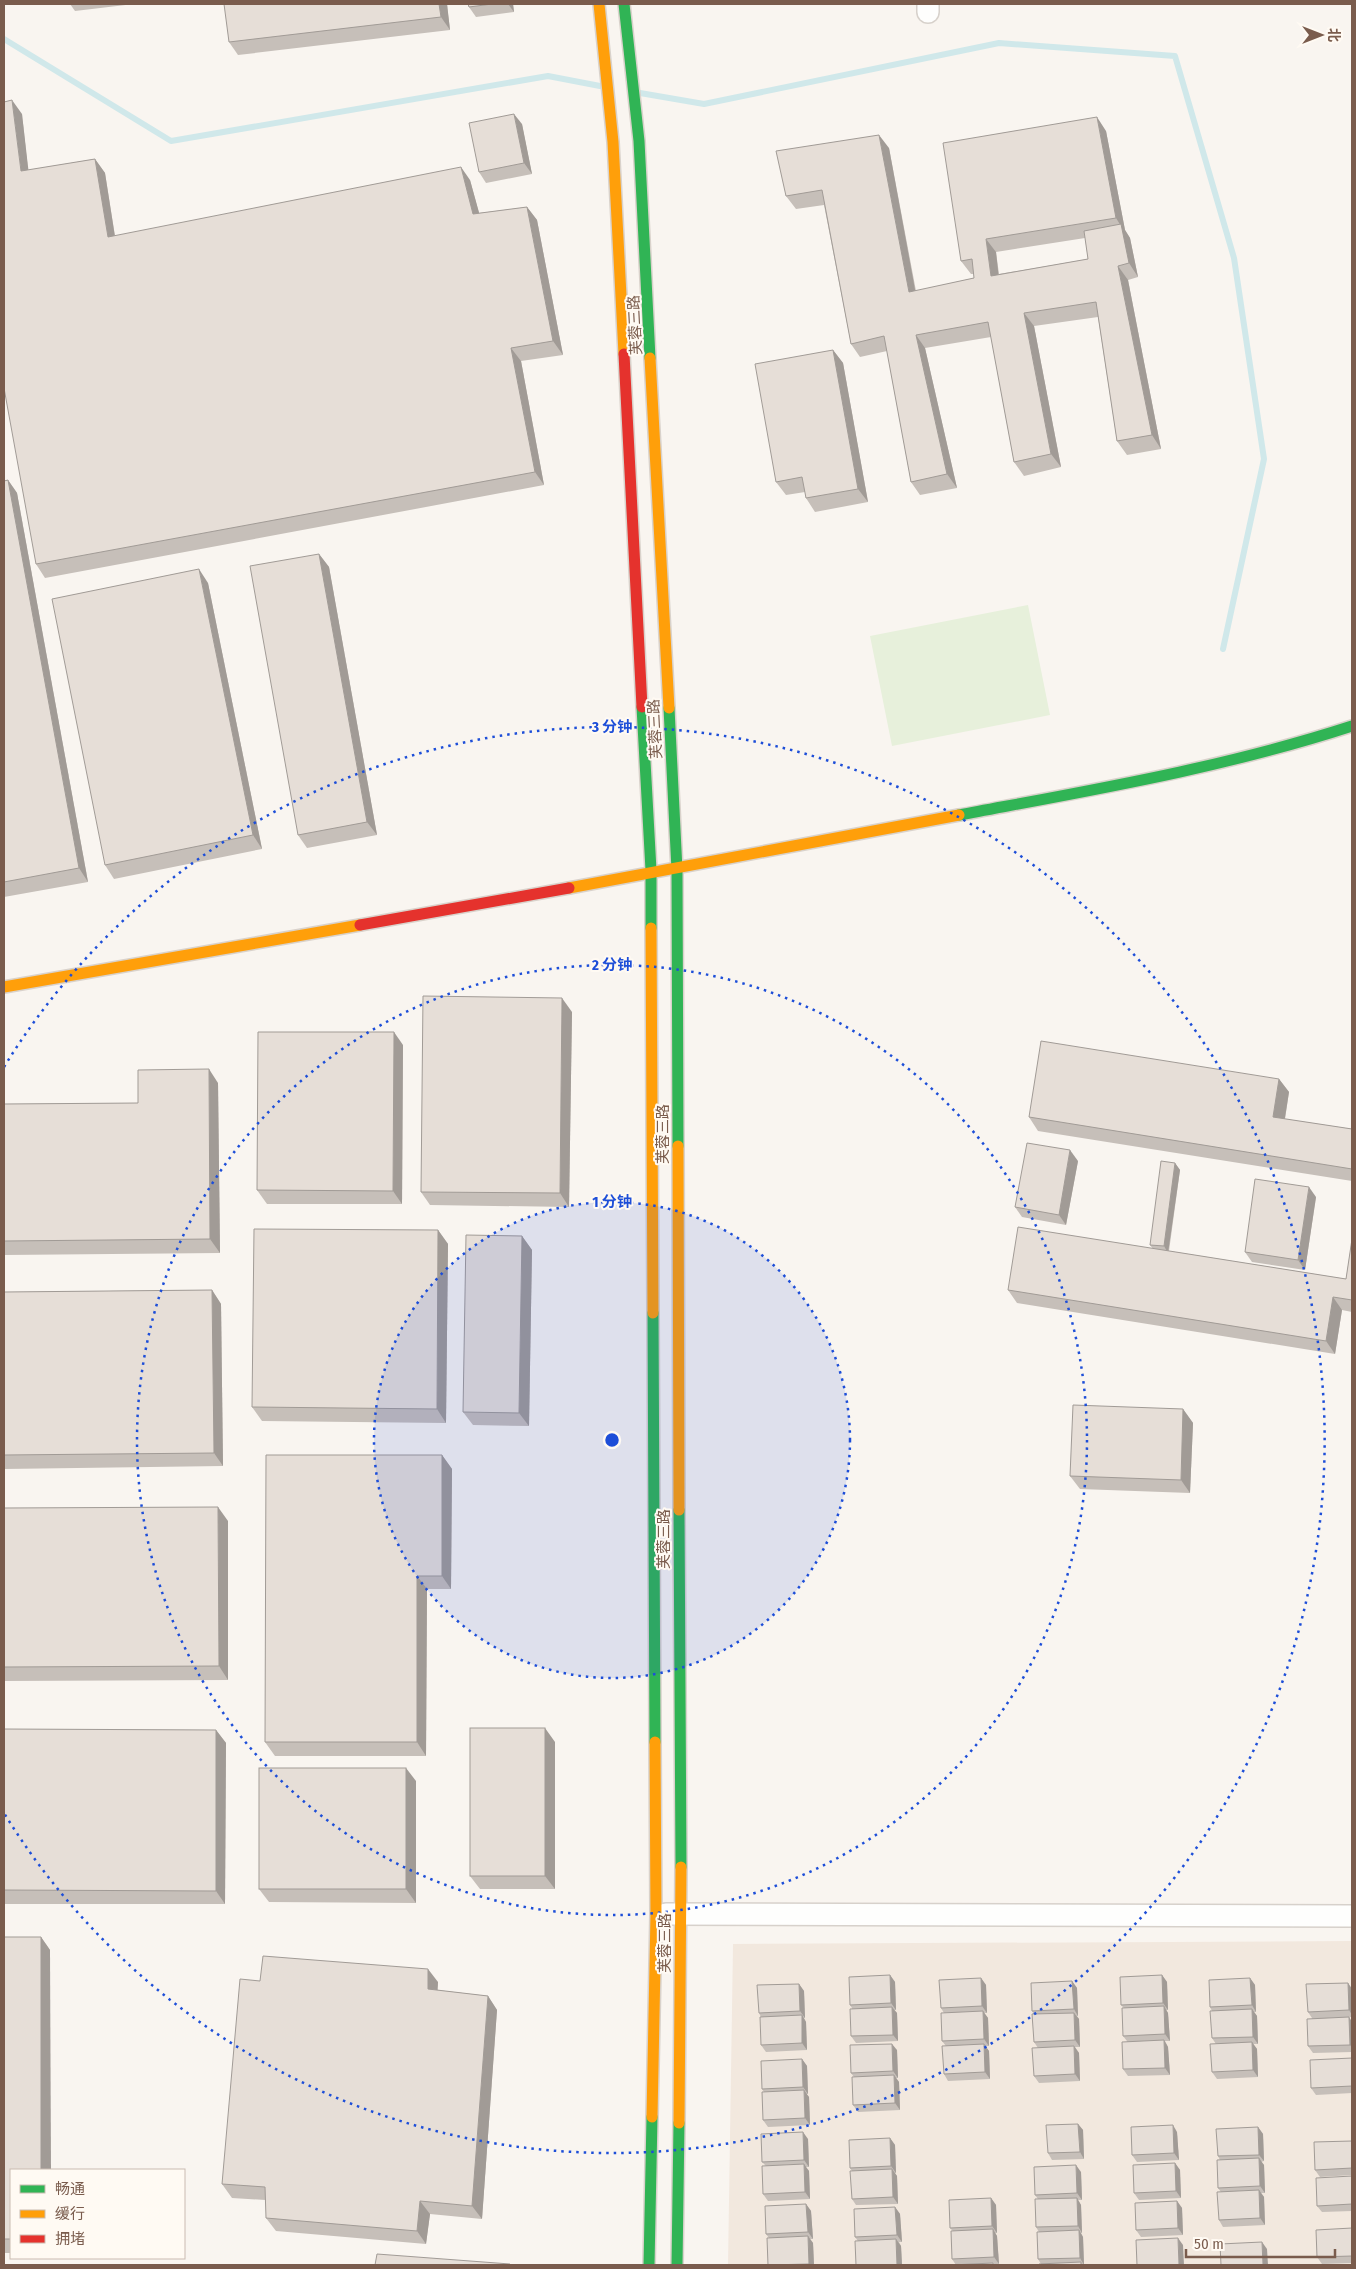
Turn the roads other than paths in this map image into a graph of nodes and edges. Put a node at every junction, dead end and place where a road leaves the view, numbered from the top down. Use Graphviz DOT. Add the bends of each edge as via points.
graph roads {
  1 [pos="599,4"];
  2 [pos="624,4"];
  3 [pos="1352,726"];
  4 [pos="677,870"];
  5 [pos="652,874"];
  6 [pos="4,987"];
  7 [pos="656,1914"];
  8 [pos="681,1915"];
  9 [pos="1352,1916"];
  10 [pos="649,2265"];
  11 [pos="678,2265"];
  1 -- 5 [label="main road, 芙蓉三路" via="613,142"];
  2 -- 4 [label="main road, 芙蓉三路" via="639,141"];
  3 -- 4 [label="main road" via="1315,740 1198,770"];
  4 -- 5 [label="main road"];
  4 -- 8 [label="main road, 芙蓉三路"];
  5 -- 6 [label="main road"];
  5 -- 7 [label="main road, 芙蓉三路"];
  7 -- 8 [label="street"];
  7 -- 10 [label="main road, 芙蓉三路"];
  8 -- 9 [label="street"];
  8 -- 11 [label="main road, 芙蓉三路"];
}
